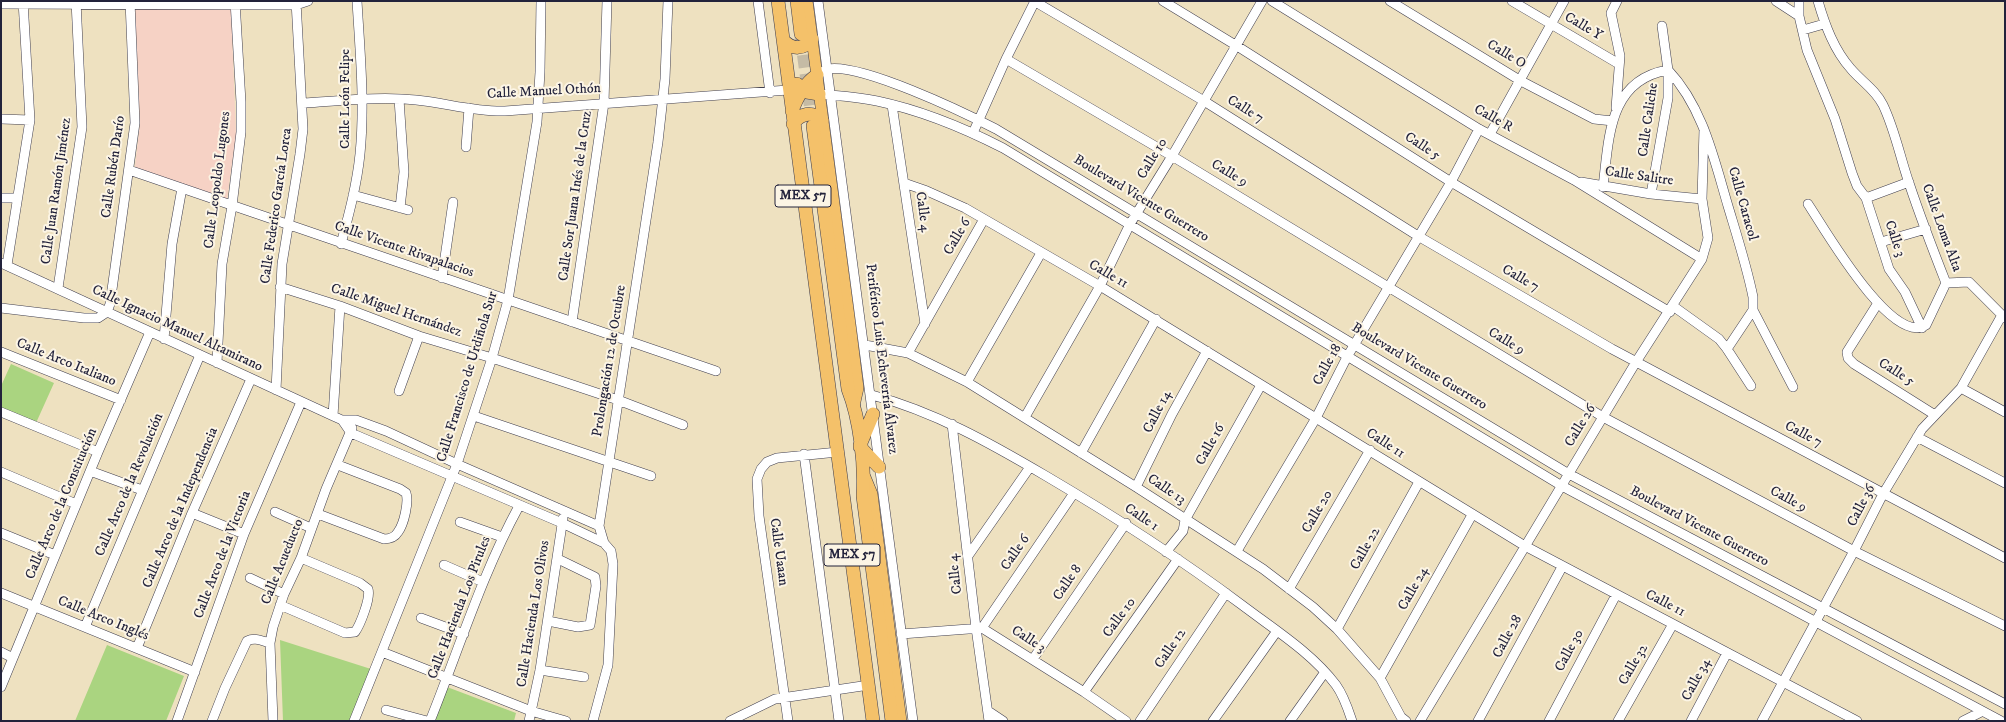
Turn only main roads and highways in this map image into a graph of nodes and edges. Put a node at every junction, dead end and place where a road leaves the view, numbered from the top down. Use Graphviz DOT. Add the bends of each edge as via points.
graph roads {
  1 [pos="778,1"];
  2 [pos="797,1"];
  3 [pos="807,1"];
  4 [pos="806,36"];
  5 [pos="783,40"];
  6 [pos="786,68"];
  7 [pos="822,72"];
  8 [pos="803,89"];
  9 [pos="825,95"];
  10 [pos="792,118"];
  11 [pos="818,122"];
  12 [pos="873,414"];
  13 [pos="860,446"];
  14 [pos="879,467"];
  15 [pos="864,476"];
  16 [pos="873,721"];
  17 [pos="892,721"];
  18 [pos="901,721"];
  1 -- 5 [label="highway, MEX 57"];
  2 -- 4 [label="highway, Periférico Luis Echeverría Álvarez"];
  3 -- 4 [label="main road, Periférico Luis Echeverría Álvarez"];
  4 -- 5 [label="highway" via="805,46 795,48"];
  4 -- 7 [label="main road, Periférico Luis Echeverría Álvarez"];
  5 -- 6 [label="highway, MEX 57"];
  6 -- 8 [label="highway"];
  6 -- 10 [label="highway, MEX 57"];
  7 -- 8 [label="highway" via="811,79"];
  7 -- 9 [label="main road, Periférico Luis Echeverría Álvarez"];
  8 -- 9 [label="highway" via="813,94"];
  8 -- 10 [label="highway"];
  9 -- 11 [label="main road, Periférico Luis Echeverría Álvarez"];
  10 -- 11 [label="highway" via="812,114"];
  10 -- 16 [label="highway, MEX 57"];
  11 -- 13 [label="highway, Periférico Luis Echeverría Álvarez / MEX 57" via="848,389 854,406"];
  12 -- 13 [label="highway"];
  13 -- 14 [label="highway"];
  13 -- 15 [label="highway, Periférico Luis Echeverría Álvarez / MEX 57"];
  15 -- 17 [label="highway, Periférico Luis Echeverría Álvarez / MEX 57" via="863,496"];
  15 -- 18 [label="main road, Periférico Luis Echeverría Álvarez" via="872,494"];
}
